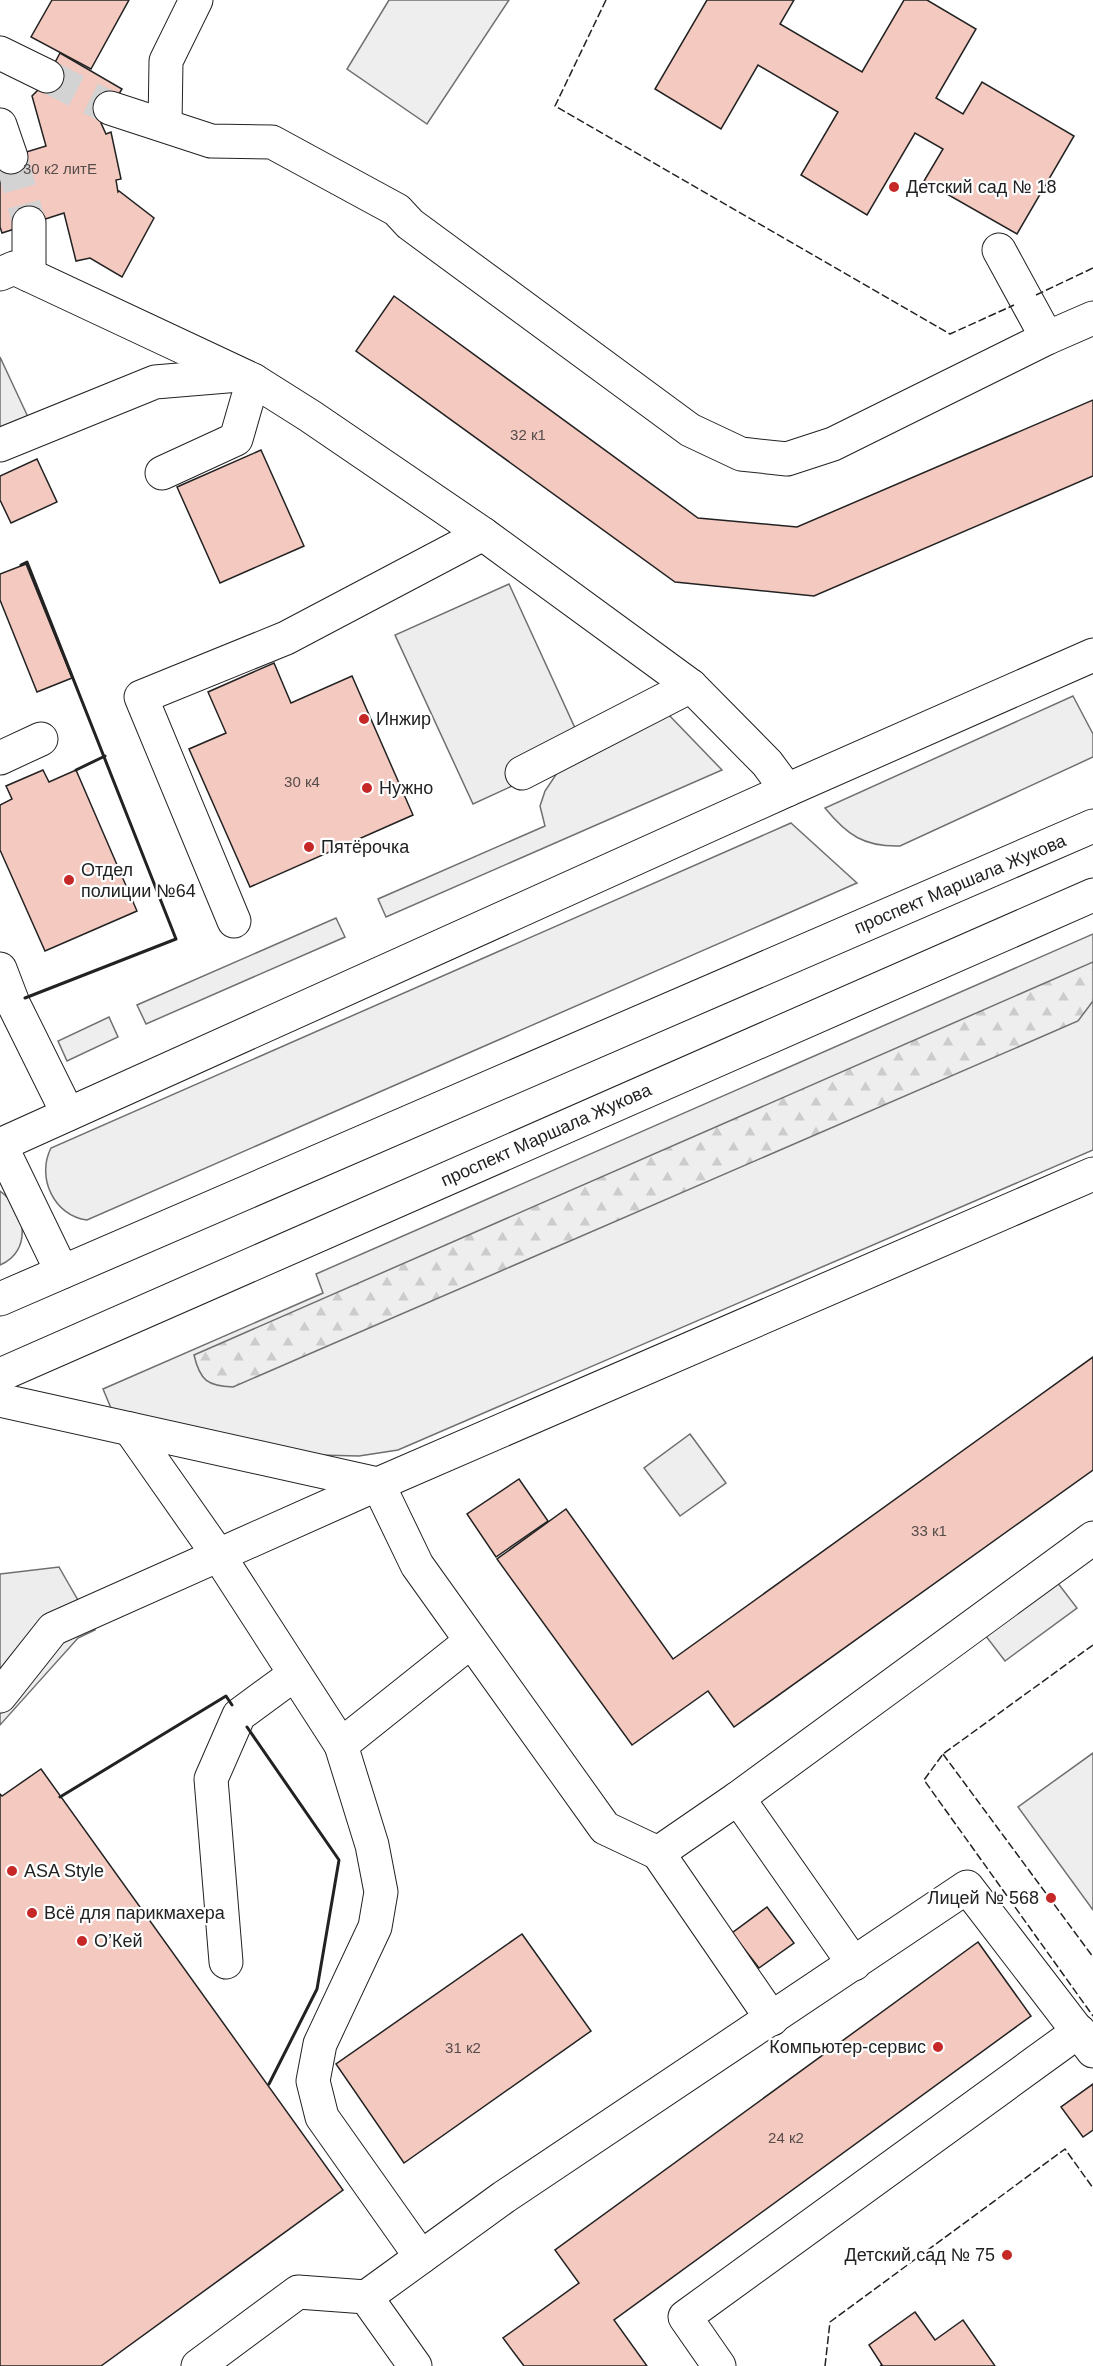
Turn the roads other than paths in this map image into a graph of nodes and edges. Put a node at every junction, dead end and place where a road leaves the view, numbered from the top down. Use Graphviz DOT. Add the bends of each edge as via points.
graph roads {
  1 [pos="196,0"];
  2 [pos="0,53"];
  3 [pos="47,76"];
  4 [pos="110,108"];
  5 [pos="165,124"];
  6 [pos="0,125"];
  7 [pos="11,157"];
  8 [pos="29,223"];
  9 [pos="999,250"];
  10 [pos="14,274"];
  11 [pos="1093,318"];
  12 [pos="1047,338"];
  13 [pos="247,378"];
  14 [pos="0,445"];
  15 [pos="162,473"];
  16 [pos="483,534"];
  17 [pos="1093,655"];
  18 [pos="691,686"];
  19 [pos="41,739"];
  20 [pos="0,758"];
  21 [pos="522,773"];
  22 [pos="787,790"];
  23 [pos="1093,826"];
  24 [pos="1093,895"];
  25 [pos="234,921"];
  26 [pos="0,969"];
  27 [pos="68,1114"];
  28 [pos="0,1145"];
  29 [pos="1093,1174"];
  30 [pos="62,1272"];
  31 [pos="0,1299"];
  32 [pos="0,1375"];
  33 [pos="0,1400"];
  34 [pos="130,1429"];
  35 [pos="378,1484"];
  36 [pos="1093,1538"];
  37 [pos="219,1556"];
  38 [pos="470,1642"];
  39 [pos="295,1674"];
  40 [pos="0,1696"];
  41 [pos="341,1745"];
  42 [pos="738,1798"];
  43 [pos="657,1853"];
  44 [pos="226,1962"];
  45 [pos="854,1964"];
  46 [pos="772,2019"];
  47 [pos="1086,2041"];
  48 [pos="421,2257"];
  49 [pos="366,2296"];
  50 [pos="198,2366"];
  51 [pos="415,2366"];
  52 [pos="719,2366"];
  1 -- 5 [label="street" via="166,61"];
  2 -- 3 [label="street"];
  4 -- 5 [label="street"];
  5 -- 12 [label="street" via="211,141 272,142 397,210 410,224 690,430 741,454 787,459 834,444"];
  6 -- 7 [label="street"];
  8 -- 10 [label="street"];
  9 -- 12 [label="street"];
  10 -- 13 [label="street"];
  11 -- 12 [label="street"];
  13 -- 14 [label="street" via="155,382"];
  13 -- 15 [label="street" via="236,440"];
  13 -- 16 [label="street" via="310,416"];
  16 -- 18 [label="street"];
  16 -- 25 [label="street" via="286,638 141,697"];
  17 -- 22 [label="street"];
  18 -- 21 [label="street"];
  18 -- 22 [label="street" via="767,763"];
  19 -- 20 [label="street"];
  22 -- 27 [label="street"];
  23 -- 30 [label="street, проспект Маршала Жукова"];
  24 -- 32 [label="street, проспект Маршала Жукова"];
  26 -- 27 [label="street"];
  27 -- 28 [label="street"];
  28 -- 30 [label="street"];
  29 -- 35 [label="street"];
  30 -- 31 [label="street, проспект Маршала Жукова"];
  33 -- 34 [label="street"];
  34 -- 35 [label="street"];
  34 -- 37 [label="street"];
  35 -- 37 [label="street"];
  35 -- 38 [label="street" via="417,1565"];
  36 -- 42 [label="street"];
  37 -- 39 [label="street"];
  37 -- 40 [label="street" via="52,1629"];
  38 -- 41 [label="street"];
  38 -- 43 [label="street" via="605,1828"];
  39 -- 41 [label="street"];
  39 -- 44 [label="street" via="239,1715 211,1779"];
  41 -- 48 [label="street" via="372,1845 381,1892 375,1927 321,2044 313,2081 322,2117"];
  42 -- 43 [label="street"];
  42 -- 45 [label="street"];
  43 -- 46 [label="street"];
  45 -- 46 [label="street"];
  45 -- 47 [label="street" via="967,1887"];
  46 -- 48 [label="street" via="504,2197"];
  47 -- 52 [label="street" via="685,2317"];
  48 -- 49 [label="street"];
  49 -- 50 [label="street" via="298,2292"];
  49 -- 51 [label="street"];
}
